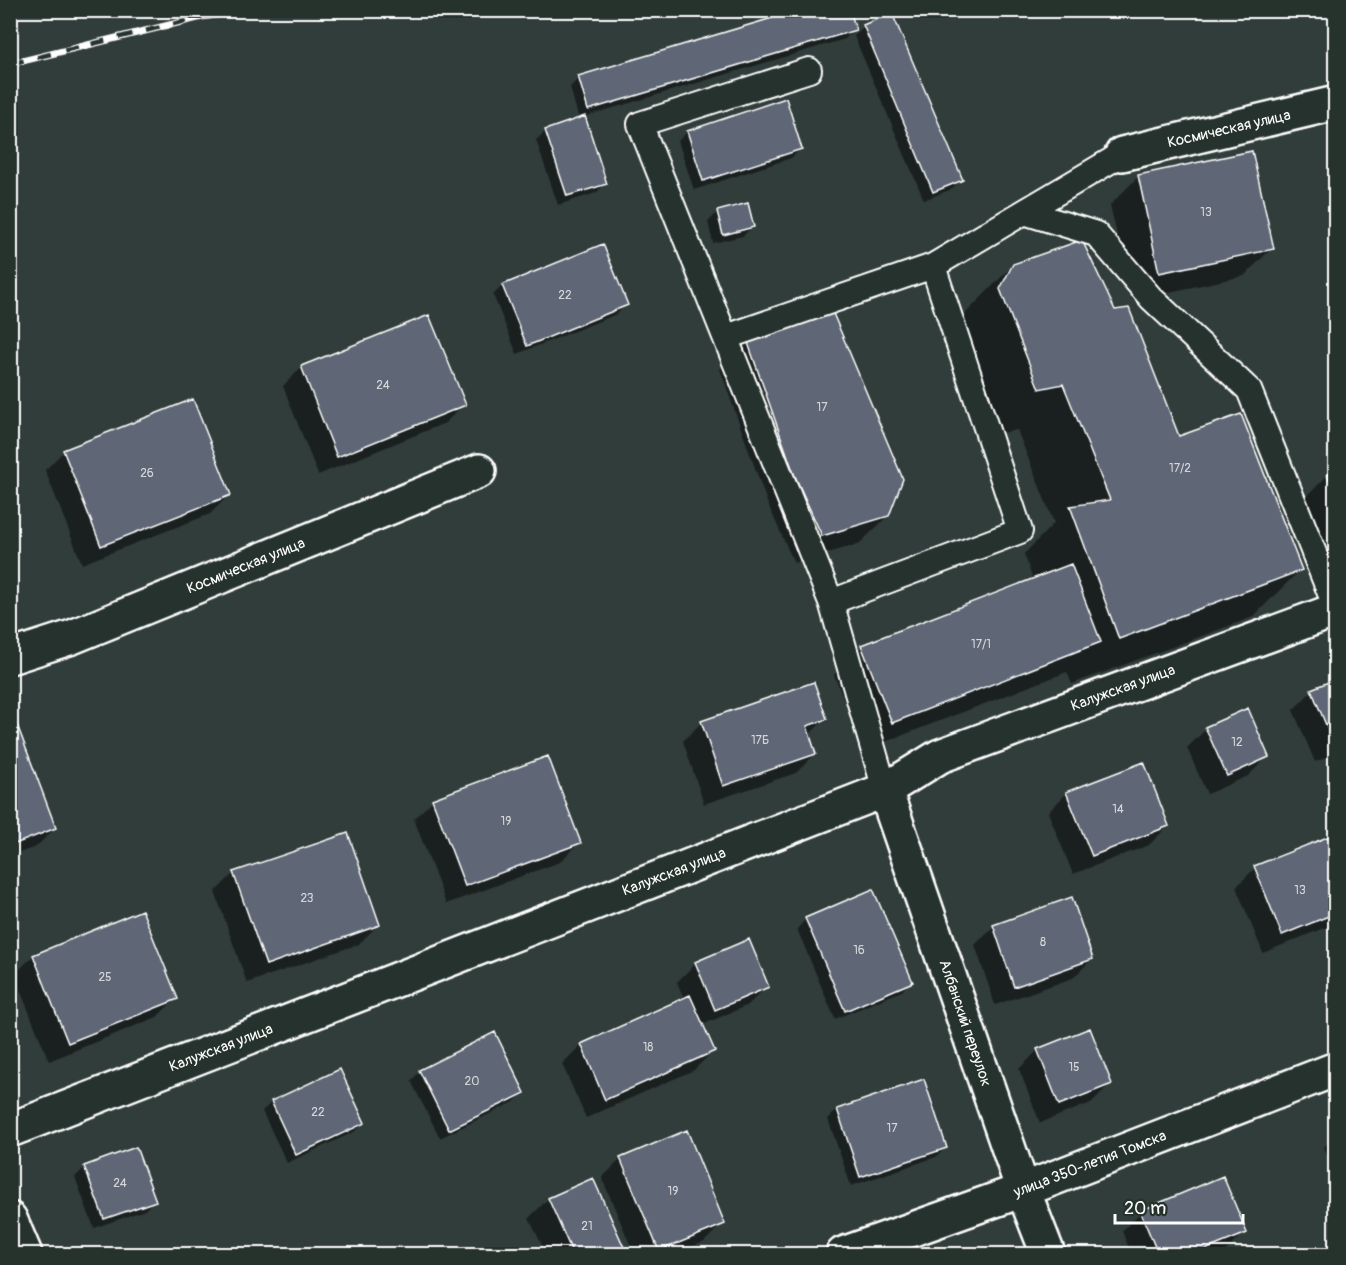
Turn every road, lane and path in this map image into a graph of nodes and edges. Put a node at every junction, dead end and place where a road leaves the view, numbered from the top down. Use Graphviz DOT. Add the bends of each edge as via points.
graph roads {
  1 [pos="809,70"];
  2 [pos="1335,103"];
  3 [pos="1122,154"];
  4 [pos="1024,212"];
  5 [pos="933,266"];
  6 [pos="726,337"];
  7 [pos="479,471"];
  8 [pos="831,602"];
  9 [pos="1335,609"];
  10 [pos="10,657"];
  11 [pos="885,790"];
  12 [pos="1335,1069"];
  13 [pos="10,1130"];
  14 [pos="1023,1190"];
  15 [pos="10,1219"];
  16 [pos="26,1254"];
  17 [pos="843,1254"];
  18 [pos="1048,1254"];
  1 -- 6 [label="lane" via="640,124"];
  2 -- 3 [label="street, Космическая улица"];
  3 -- 4 [label="lane"];
  4 -- 5 [label="lane"];
  4 -- 9 [label="lane" via="1096,234 1151,298 1249,390"];
  5 -- 6 [label="lane"];
  5 -- 8 [label="lane" via="1020,531"];
  6 -- 8 [label="lane"];
  7 -- 10 [label="street, Космическая улица" via="72,637"];
  8 -- 11 [label="lane"];
  9 -- 11 [label="street, Калужская улица" via="940,756"];
  11 -- 13 [label="street, Калужская улица"];
  11 -- 14 [label="street, Албанский переулок"];
  12 -- 14 [label="street, улица 350-летия Томска"];
  14 -- 17 [label="street, улица 350-летия Томска"];
  14 -- 18 [label="street, Албанский переулок"];
  15 -- 16 [label="street"];
}
